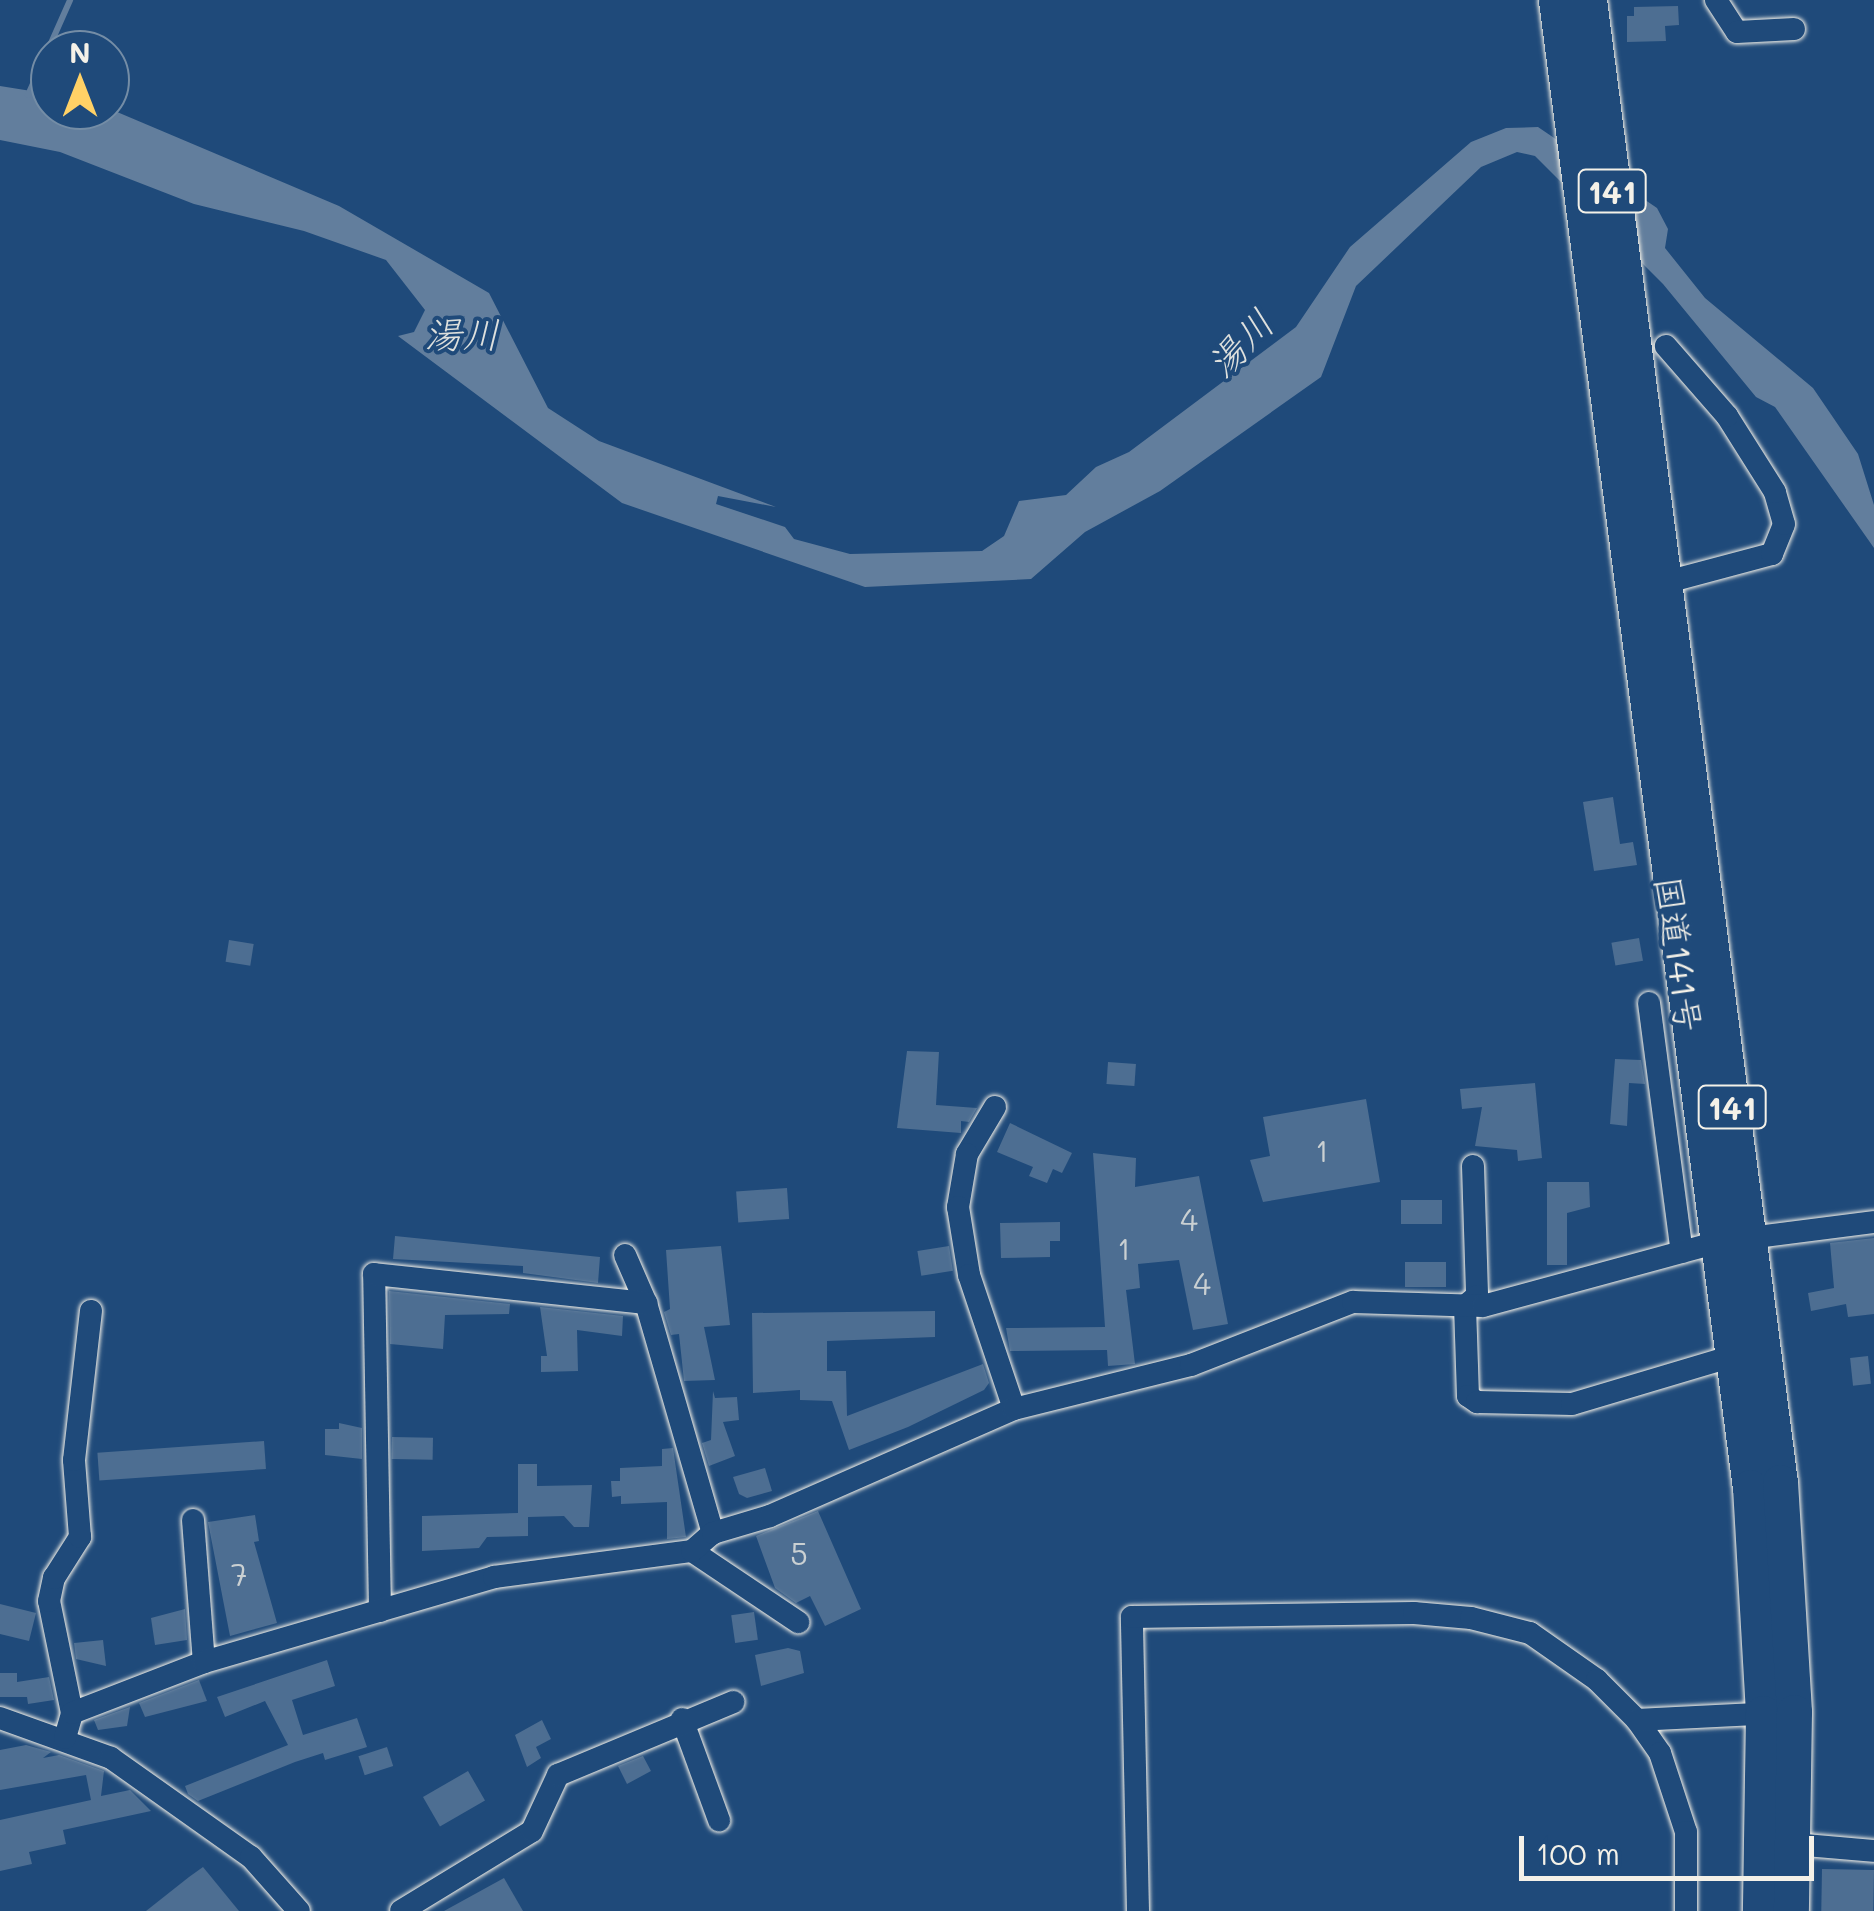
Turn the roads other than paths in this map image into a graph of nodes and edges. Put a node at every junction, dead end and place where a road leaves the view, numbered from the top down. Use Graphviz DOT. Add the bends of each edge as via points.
graph roads {
  1 [pos="1556,0"];
  2 [pos="1589,0"];
  3 [pos="1716,0"];
  4 [pos="1794,29"];
  5 [pos="1580,76"];
  6 [pos="1611,309"];
  7 [pos="1666,346"];
  8 [pos="1663,583"];
  9 [pos="1650,1003"];
  10 [pos="995,1107"];
  11 [pos="1473,1166"];
  12 [pos="1874,1222"];
  13 [pos="1734,1239"];
  14 [pos="1682,1252"];
  15 [pos="625,1255"];
  16 [pos="646,1303"];
  17 [pos="1465,1306"];
  18 [pos="91,1311"];
  19 [pos="1733,1356"];
  20 [pos="1014,1409"];
  21 [pos="194,1520"];
  22 [pos="713,1533"];
  23 [pos="692,1551"];
  24 [pos="380,1611"];
  25 [pos="798,1622"];
  26 [pos="204,1662"];
  27 [pos="733,1702"];
  28 [pos="1778,1712"];
  29 [pos="72,1713"];
  30 [pos="0,1718"];
  31 [pos="682,1719"];
  32 [pos="1638,1720"];
  33 [pos="66,1738"];
  34 [pos="719,1820"];
  35 [pos="1792,1844"];
  36 [pos="1874,1851"];
  37 [pos="298,1911"];
  38 [pos="400,1911"];
  39 [pos="1138,1911"];
  40 [pos="1686,1911"];
  41 [pos="1760,1911"];
  42 [pos="1791,1911"];
  1 -- 5 [label="highway, 国道141号 / 141"];
  2 -- 5 [label="highway, 国道141号 / 141"];
  3 -- 4 [label="street" via="1738,32"];
  5 -- 6 [label="highway, 国道141号 / 141"];
  6 -- 8 [label="highway, 国道141号 / 141"];
  6 -- 13 [label="highway, 国道141号 / 141"];
  7 -- 8 [label="street" via="1726,416 1774,492 1784,524 1772,554"];
  8 -- 13 [label="highway, 国道141号 / 141"];
  9 -- 14 [label="street" via="1676,1164"];
  10 -- 20 [label="street" via="967,1154 958,1207 969,1275"];
  11 -- 17 [label="street" via="1477,1296"];
  12 -- 13 [label="street"];
  13 -- 14 [label="street"];
  13 -- 19 [label="highway, 国道141号 / 141"];
  13 -- 28 [label="highway, 国道141号 / 141" via="1782,1498"];
  14 -- 17 [label="street" via="1531,1298"];
  15 -- 16 [label="street"];
  16 -- 22 [label="street"];
  16 -- 24 [label="street" via="374,1274"];
  17 -- 19 [label="street" via="1464,1389 1477,1402 1572,1404"];
  17 -- 20 [label="street" via="1353,1302 1192,1365"];
  18 -- 29 [label="street" via="74,1460 80,1537 54,1578 49,1601"];
  19 -- 28 [label="highway, 国道141号 / 141" via="1760,1611"];
  20 -- 22 [label="street" via="770,1516"];
  21 -- 26 [label="street"];
  22 -- 23 [label="street"];
  23 -- 24 [label="street" via="526,1570"];
  23 -- 25 [label="street"];
  24 -- 26 [label="street"];
  26 -- 29 [label="street"];
  27 -- 31 [label="street"];
  28 -- 32 [label="street"];
  28 -- 35 [label="highway, 国道141号 / 141"];
  28 -- 41 [label="highway, 国道141号 / 141"];
  29 -- 33 [label="street"];
  30 -- 33 [label="street"];
  31 -- 34 [label="street"];
  31 -- 38 [label="street" via="558,1774 532,1831"];
  32 -- 39 [label="street" via="1598,1680 1530,1633 1471,1618 1414,1612 1132,1618"];
  32 -- 40 [label="street" via="1675,1791 1689,1869"];
  33 -- 37 [label="street" via="111,1758 251,1857"];
  35 -- 36 [label="street"];
  35 -- 42 [label="highway, 国道141号 / 141"];
}
